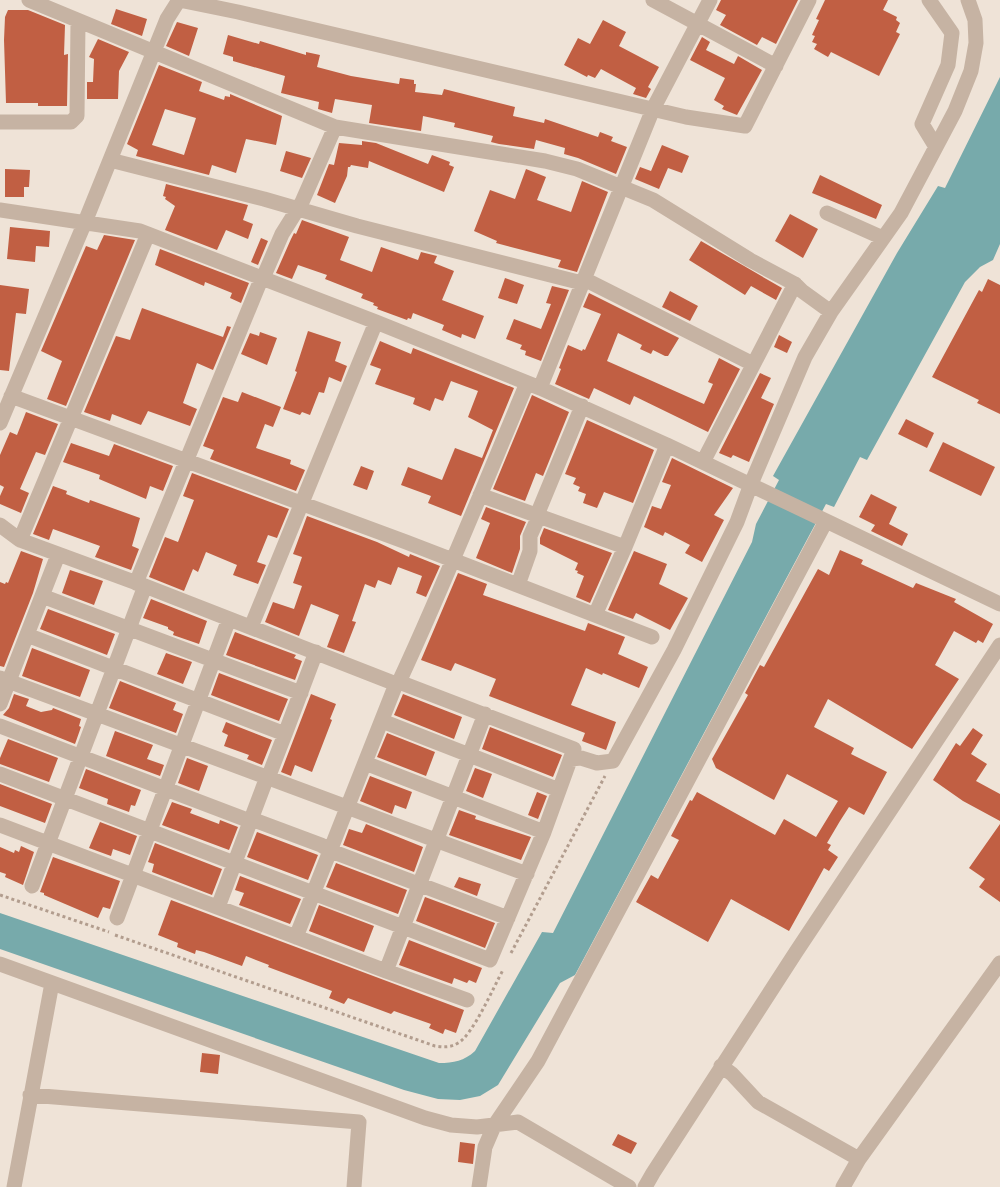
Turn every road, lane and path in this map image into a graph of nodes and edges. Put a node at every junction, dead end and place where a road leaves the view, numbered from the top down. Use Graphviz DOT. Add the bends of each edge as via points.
graph roads {
  1 [pos="29,0"];
  2 [pos="179,0"];
  3 [pos="653,0"];
  4 [pos="710,0"];
  5 [pos="809,0"];
  6 [pos="929,0"];
  7 [pos="968,0"];
  8 [pos="78,21"];
  9 [pos="698,23"];
  10 [pos="147,50"];
  11 [pos="776,66"];
  12 [pos="653,109"];
  13 [pos="0,122"];
  14 [pos="335,127"];
  15 [pos="936,147"];
  16 [pos="110,160"];
  17 [pos="621,186"];
  18 [pos="0,210"];
  19 [pos="298,210"];
  20 [pos="826,213"];
  21 [pos="79,221"];
  22 [pos="148,234"];
  23 [pos="883,238"];
  24 [pos="262,278"];
  25 [pos="583,281"];
  26 [pos="795,284"];
  27 [pos="831,312"];
  28 [pos="376,322"];
  29 [pos="753,364"];
  30 [pos="533,385"];
  31 [pos="11,396"];
  32 [pos="582,406"];
  33 [pos="72,418"];
  34 [pos="0,423"];
  35 [pos="667,444"];
  36 [pos="186,460"];
  37 [pos="703,462"];
  38 [pos="751,484"];
  39 [pos="480,495"];
  40 [pos="303,504"];
  41 [pos="538,515"];
  42 [pos="824,521"];
  43 [pos="0,525"];
  44 [pos="20,540"];
  45 [pos="625,547"];
  46 [pos="58,555"];
  47 [pos="453,561"];
  48 [pos="140,584"];
  49 [pos="518,585"];
  50 [pos="42,596"];
  51 [pos="1000,604"];
  52 [pos="595,615"];
  53 [pos="229,619"];
  54 [pos="251,627"];
  55 [pos="128,628"];
  56 [pos="27,635"];
  57 [pos="652,638"];
  58 [pos="1000,645"];
  59 [pos="316,652"];
  60 [pos="213,660"];
  61 [pos="113,668"];
  62 [pos="5,680"];
  63 [pos="398,683"];
  64 [pos="301,693"];
  65 [pos="198,701"];
  66 [pos="0,704"];
  67 [pos="96,713"];
  68 [pos="485,714"];
  69 [pos="382,721"];
  70 [pos="0,726"];
  71 [pos="285,735"];
  72 [pos="181,745"];
  73 [pos="80,756"];
  74 [pos="469,756"];
  75 [pos="571,759"];
  76 [pos="365,763"];
  77 [pos="0,774"];
  78 [pos="268,777"];
  79 [pos="165,788"];
  80 [pos="559,790"];
  81 [pos="63,797"];
  82 [pos="453,797"];
  83 [pos="348,808"];
  84 [pos="251,820"];
  85 [pos="0,825"];
  86 [pos="149,830"];
  87 [pos="544,832"];
  88 [pos="436,840"];
  89 [pos="46,844"];
  90 [pos="331,851"];
  91 [pos="235,863"];
  92 [pos="527,874"];
  93 [pos="133,876"];
  94 [pos="419,885"];
  95 [pos="32,886"];
  96 [pos="315,893"];
  97 [pos="218,907"];
  98 [pos="117,918"];
  99 [pos="508,918"];
  100 [pos="403,927"];
  101 [pos="296,938"];
  102 [pos="1000,963"];
  103 [pos="0,964"];
  104 [pos="386,972"];
  105 [pos="52,983"];
  106 [pos="467,1000"];
  107 [pos="722,1066"];
  108 [pos="30,1095"];
  109 [pos="494,1126"];
  110 [pos="859,1160"];
  111 [pos="0,1186"];
  112 [pos="13,1187"];
  113 [pos="354,1187"];
  114 [pos="479,1187"];
  115 [pos="629,1187"];
  116 [pos="645,1187"];
  117 [pos="843,1187"];
  1 -- 8 [label="street"];
  2 -- 10 [label="street"];
  2 -- 12 [label="street"];
  3 -- 9 [label="street"];
  4 -- 9 [label="street"];
  5 -- 11 [label="street"];
  6 -- 15 [label="street" via="952,33 948,65 922,124"];
  7 -- 15 [label="street" via="975,20 974,58 955,111"];
  8 -- 10 [label="street"];
  8 -- 13 [label="street" via="77,116 71,122"];
  9 -- 11 [label="street"];
  9 -- 12 [label="street"];
  10 -- 14 [label="street"];
  10 -- 16 [label="street"];
  11 -- 12 [label="street" via="745,126"];
  12 -- 17 [label="street"];
  14 -- 17 [label="street" via="546,161"];
  14 -- 19 [label="street"];
  15 -- 23 [label="street"];
  16 -- 19 [label="street"];
  16 -- 21 [label="street"];
  17 -- 25 [label="street"];
  17 -- 26 [label="street" via="653,200"];
  18 -- 21 [label="street"];
  19 -- 24 [label="street"];
  19 -- 25 [label="street"];
  20 -- 23 [label="street"];
  21 -- 22 [label="street"];
  21 -- 31 [label="street"];
  22 -- 24 [label="street"];
  22 -- 33 [label="street"];
  23 -- 27 [label="street"];
  24 -- 28 [label="street"];
  24 -- 36 [label="street"];
  25 -- 29 [label="street"];
  25 -- 30 [label="street"];
  26 -- 27 [label="street"];
  26 -- 29 [label="street"];
  27 -- 38 [label="street" via="805,357"];
  28 -- 30 [label="street"];
  28 -- 40 [label="street"];
  29 -- 37 [label="street"];
  30 -- 32 [label="street"];
  30 -- 39 [label="street"];
  31 -- 33 [label="street"];
  31 -- 34 [label="street"];
  32 -- 35 [label="street"];
  32 -- 41 [label="street"];
  33 -- 36 [label="street"];
  33 -- 44 [label="street"];
  35 -- 37 [label="street"];
  35 -- 45 [label="street"];
  36 -- 40 [label="street"];
  36 -- 48 [label="street"];
  37 -- 38 [label="street"];
  38 -- 42 [label="street"];
  38 -- 75 [label="street" via="700,598 613,761"];
  39 -- 41 [label="street"];
  39 -- 47 [label="street"];
  40 -- 47 [label="street"];
  40 -- 54 [label="street"];
  41 -- 45 [label="street"];
  41 -- 49 [label="street"];
  42 -- 51 [label="street"];
  42 -- 109 [label="street" via="538,1061"];
  43 -- 44 [label="street"];
  44 -- 46 [label="street"];
  45 -- 52 [label="street"];
  46 -- 48 [label="street"];
  46 -- 50 [label="street"];
  47 -- 49 [label="street"];
  47 -- 63 [label="street"];
  48 -- 53 [label="street"];
  48 -- 55 [label="street"];
  49 -- 52 [label="street"];
  50 -- 55 [label="street"];
  50 -- 56 [label="street"];
  52 -- 57 [label="street"];
  53 -- 54 [label="street"];
  53 -- 60 [label="street"];
  54 -- 59 [label="street"];
  55 -- 60 [label="street"];
  55 -- 61 [label="street"];
  56 -- 61 [label="street"];
  56 -- 62 [label="street"];
  58 -- 107 [label="street"];
  59 -- 63 [label="street"];
  59 -- 64 [label="street"];
  60 -- 64 [label="street"];
  60 -- 65 [label="street"];
  61 -- 65 [label="street"];
  61 -- 67 [label="street"];
  62 -- 66 [label="street"];
  62 -- 67 [label="street"];
  63 -- 68 [label="street"];
  63 -- 69 [label="street"];
  64 -- 71 [label="street"];
  65 -- 71 [label="street"];
  65 -- 72 [label="street"];
  67 -- 72 [label="street"];
  67 -- 73 [label="street"];
  68 -- 74 [label="street"];
  68 -- 75 [label="street" via="574,749"];
  69 -- 74 [label="street"];
  69 -- 76 [label="street"];
  70 -- 73 [label="street"];
  71 -- 78 [label="street"];
  72 -- 78 [label="street"];
  72 -- 79 [label="street"];
  73 -- 79 [label="street"];
  73 -- 81 [label="street"];
  74 -- 80 [label="street"];
  74 -- 82 [label="street"];
  75 -- 80 [label="street"];
  76 -- 82 [label="street"];
  76 -- 83 [label="street"];
  77 -- 81 [label="street"];
  78 -- 83 [label="street"];
  78 -- 84 [label="street"];
  79 -- 84 [label="street"];
  79 -- 86 [label="street"];
  80 -- 87 [label="street"];
  81 -- 86 [label="street"];
  81 -- 89 [label="street"];
  82 -- 87 [label="street"];
  82 -- 88 [label="street"];
  83 -- 88 [label="street"];
  83 -- 90 [label="street"];
  84 -- 90 [label="street"];
  84 -- 91 [label="street"];
  85 -- 89 [label="street"];
  86 -- 91 [label="street"];
  86 -- 93 [label="street"];
  87 -- 92 [label="street"];
  88 -- 92 [label="street"];
  88 -- 94 [label="street"];
  89 -- 93 [label="street"];
  89 -- 95 [label="street"];
  90 -- 94 [label="street"];
  90 -- 96 [label="street"];
  91 -- 96 [label="street"];
  91 -- 97 [label="street"];
  92 -- 99 [label="street"];
  93 -- 97 [label="street"];
  93 -- 98 [label="street"];
  94 -- 99 [label="street"];
  94 -- 100 [label="street"];
  96 -- 100 [label="street"];
  96 -- 101 [label="street"];
  97 -- 101 [label="street"];
  99 -- 100 [label="street" via="489,960"];
  100 -- 104 [label="street"];
  101 -- 104 [label="street"];
  102 -- 110 [label="street"];
  103 -- 105 [label="street"];
  104 -- 106 [label="street"];
  105 -- 108 [label="street"];
  105 -- 109 [label="street" via="425,1118 451,1125"];
  107 -- 110 [label="street" via="758,1101"];
  107 -- 116 [label="street"];
  108 -- 112 [label="street"];
  108 -- 113 [label="street" via="358,1122"];
  109 -- 114 [label="street" via="485,1148"];
  109 -- 115 [label="street" via="518,1122"];
  110 -- 117 [label="street"];
  111 -- 112 [label="street"];
}
